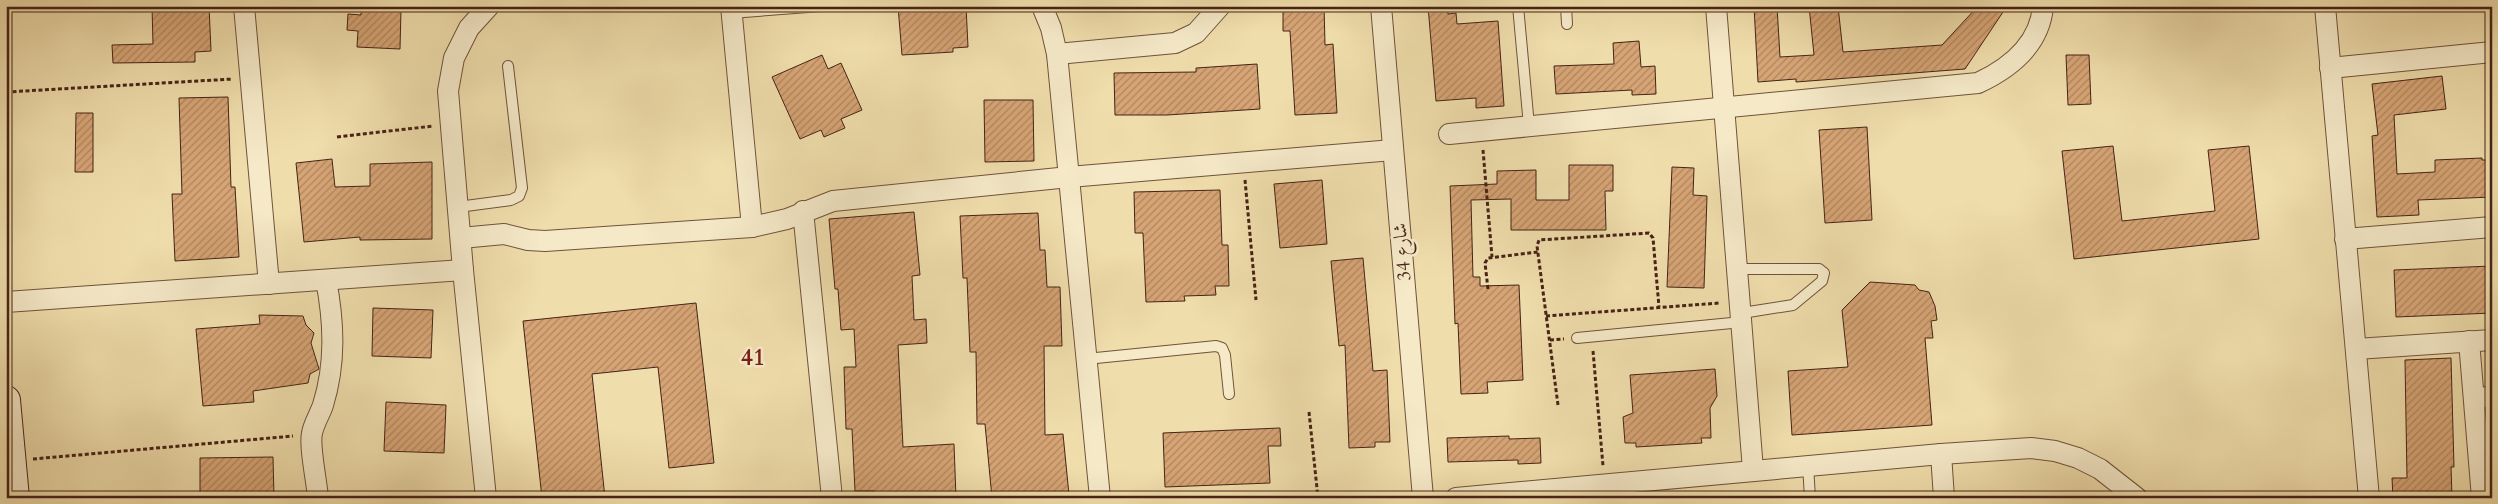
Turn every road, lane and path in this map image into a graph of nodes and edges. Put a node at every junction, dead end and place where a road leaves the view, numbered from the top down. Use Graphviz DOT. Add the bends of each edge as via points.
graph roads {
  1 [pos="244,6"];
  2 [pos="489,6"];
  3 [pos="821,6"];
  4 [pos="1042,6"];
  5 [pos="1220,6"];
  6 [pos="1381,6"];
  7 [pos="1518,6"];
  8 [pos="1566,6"];
  9 [pos="1716,6"];
  10 [pos="2043,6"];
  11 [pos="2325,6"];
  12 [pos="731,10"];
  13 [pos="1567,24"];
  14 [pos="2492,52"];
  15 [pos="1057,54"];
  16 [pos="508,66"];
  17 [pos="2330,68"];
  18 [pos="249,78"];
  19 [pos="6,92"];
  20 [pos="1724,108"];
  21 [pos="451,124"];
  22 [pos="1528,126"];
  23 [pos="1482,131"];
  24 [pos="1449,134"];
  25 [pos="337,136"];
  26 [pos="1393,150"];
  27 [pos="1244,162"];
  28 [pos="1069,177"];
  29 [pos="458,207"];
  30 [pos="803,211"];
  31 [pos="752,227"];
  32 [pos="2492,227"];
  33 [pos="460,238"];
  34 [pos="2345,239"];
  35 [pos="1538,252"];
  36 [pos="1492,257"];
  37 [pos="463,270"];
  38 [pos="1738,270"];
  39 [pos="326,280"];
  40 [pos="269,284"];
  41 [pos="1488,289"];
  42 [pos="1256,300"];
  43 [pos="6,302"];
  44 [pos="1659,307"];
  45 [pos="1741,312"];
  46 [pos="1546,316"];
  47 [pos="1592,336"];
  48 [pos="1577,338"];
  49 [pos="2492,340"];
  50 [pos="2469,341"];
  51 [pos="2356,349"];
  52 [pos="1086,359"];
  53 [pos="1229,394"];
  54 [pos="2483,397"];
  55 [pos="6,400"];
  56 [pos="1558,405"];
  57 [pos="1310,412"];
  58 [pos="311,434"];
  59 [pos="1941,454"];
  60 [pos="1808,465"];
  61 [pos="1754,470"];
  62 [pos="12,482"];
  63 [pos="1605,484"];
  64 [pos="1534,495"];
  65 [pos="318,498"];
  66 [pos="486,498"];
  67 [pos="832,498"];
  68 [pos="1100,498"];
  69 [pos="1318,498"];
  70 [pos="1423,498"];
  71 [pos="1456,498"];
  72 [pos="1810,498"];
  73 [pos="1944,498"];
  74 [pos="2137,498"];
  75 [pos="2369,498"];
  76 [pos="2482,498"];
  1 -- 18 [label="street"];
  2 -- 21 [label="street" via="469,28 454,58 448,91"];
  3 -- 12 [label="lane"];
  4 -- 15 [label="street"];
  5 -- 15 [label="street" via="1196,33 1175,43"];
  6 -- 26 [label="street, شارع 34"];
  7 -- 22 [label="lane"];
  8 -- 13 [label="lane"];
  9 -- 20 [label="street"];
  10 -- 20 [label="street" via="2035,34 2021,55 2001,72 1978,83"];
  11 -- 17 [label="street"];
  12 -- 31 [label="street"];
  14 -- 17 [label="street"];
  15 -- 28 [label="street"];
  16 -- 29 [label="lane" via="522,188 512,200"];
  17 -- 34 [label="street"];
  18 -- 19 [label="path"];
  18 -- 40 [label="street"];
  20 -- 22 [label="street"];
  20 -- 38 [label="street"];
  21 -- 25 [label="path"];
  21 -- 29 [label="street"];
  22 -- 23 [label="street"];
  23 -- 24 [label="street"];
  23 -- 36 [label="path"];
  26 -- 27 [label="street"];
  26 -- 70 [label="street, شارع 34"];
  27 -- 28 [label="street"];
  27 -- 42 [label="path"];
  28 -- 30 [label="street" via="833,201"];
  28 -- 52 [label="street"];
  29 -- 33 [label="street"];
  30 -- 31 [label="street"];
  30 -- 67 [label="street"];
  31 -- 33 [label="street" via="537,242 504,234"];
  32 -- 34 [label="street"];
  33 -- 37 [label="street"];
  34 -- 51 [label="street"];
  35 -- 36 [label="path"];
  35 -- 44 [label="path" via="1537,243 1542,239 1649,233 1653,238"];
  35 -- 46 [label="path"];
  36 -- 41 [label="path" via="1485,263"];
  37 -- 39 [label="street"];
  37 -- 66 [label="street"];
  38 -- 45 [label="street"];
  38 -- 45 [label="lane" via="1819,269 1824,273 1822,281 1794,305"];
  39 -- 40 [label="street"];
  39 -- 58 [label="street" via="332,310 331,374"];
  40 -- 43 [label="street"];
  44 -- 45 [label="path"];
  44 -- 46 [label="path"];
  45 -- 47 [label="lane"];
  45 -- 61 [label="street"];
  46 -- 56 [label="path"];
  47 -- 48 [label="lane"];
  47 -- 63 [label="path"];
  49 -- 50 [label="street"];
  50 -- 51 [label="street"];
  50 -- 54 [label="street"];
  51 -- 75 [label="street"];
  52 -- 53 [label="lane" via="1216,346 1222,348 1225,355"];
  52 -- 68 [label="street"];
  54 -- 76 [label="street"];
  55 -- 62 [label="main road"];
  57 -- 69 [label="path"];
  58 -- 62 [label="path"];
  58 -- 65 [label="street"];
  59 -- 60 [label="street"];
  59 -- 73 [label="street"];
  59 -- 74 [label="street" via="2031,448 2055,451 2100,469"];
  60 -- 61 [label="street"];
  60 -- 72 [label="lane"];
  61 -- 63 [label="street"];
  63 -- 64 [label="street"];
  64 -- 71 [label="street"];
}
